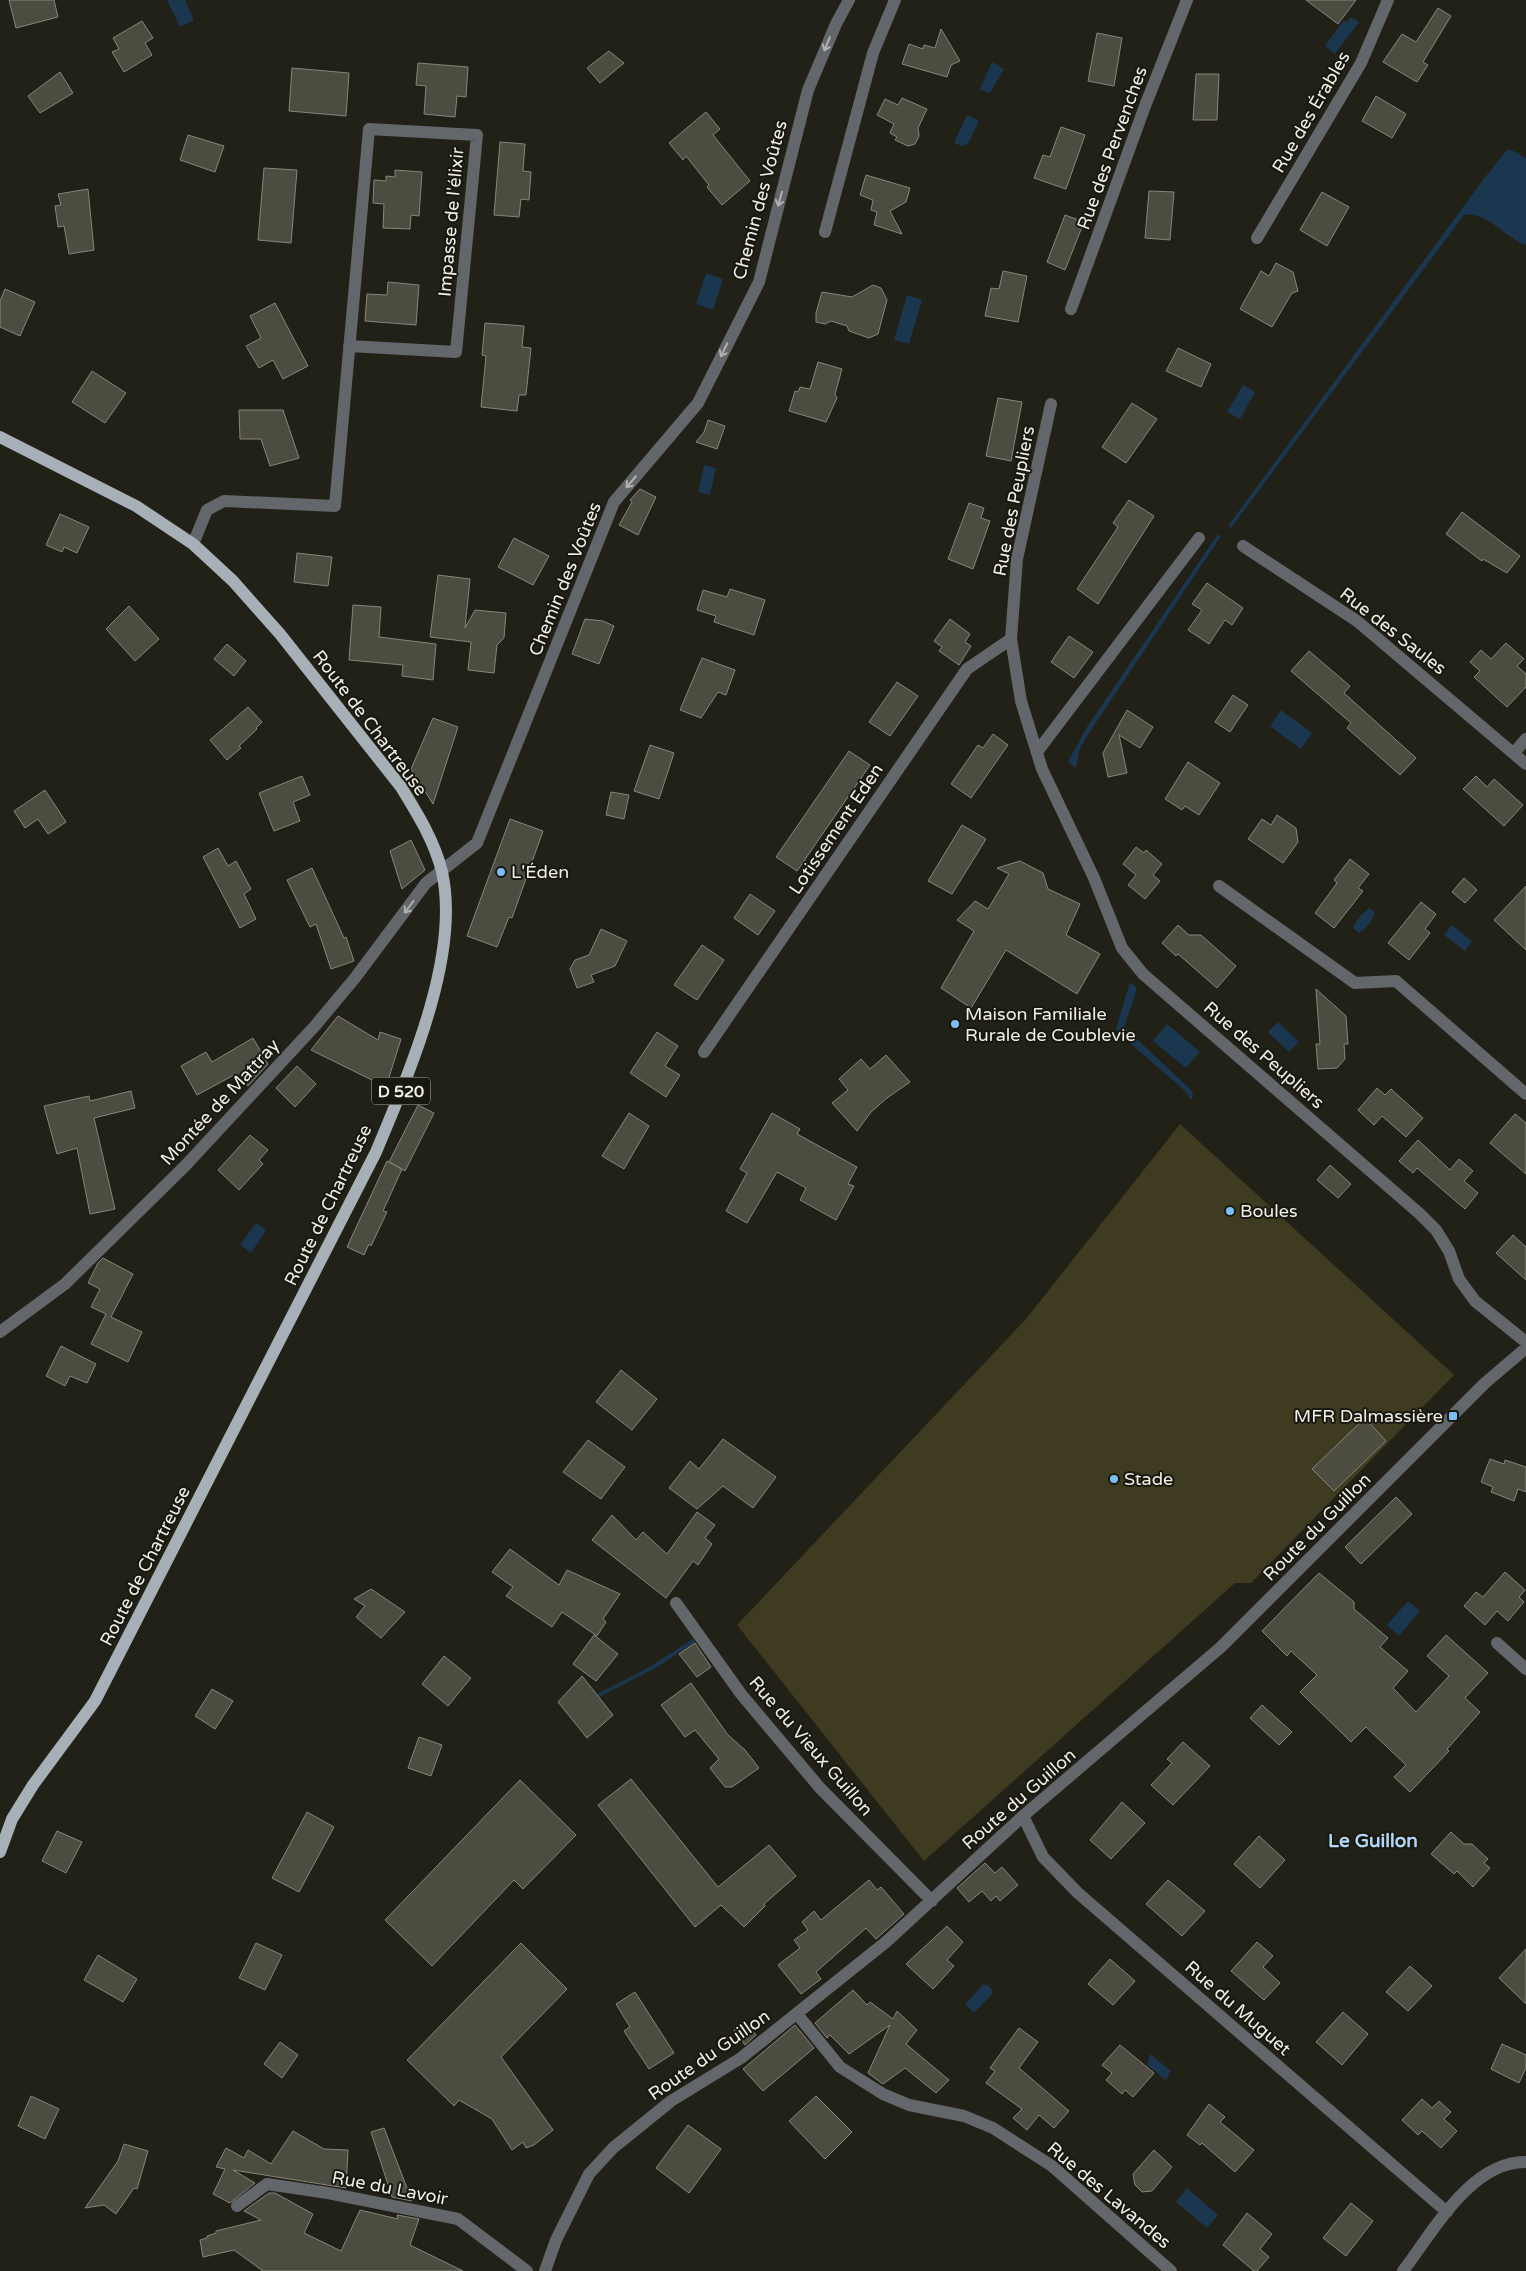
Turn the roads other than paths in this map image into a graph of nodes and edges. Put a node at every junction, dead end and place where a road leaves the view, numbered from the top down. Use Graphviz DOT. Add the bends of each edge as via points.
graph roads {
  1 [pos="849,0"];
  2 [pos="895,0"];
  3 [pos="1187,0"];
  4 [pos="1388,0"];
  5 [pos="824,232"];
  6 [pos="1258,238"];
  7 [pos="1072,309"];
  8 [pos="349,346"];
  9 [pos="1051,404"];
  10 [pos="0,437"];
  11 [pos="1200,538"];
  12 [pos="193,544"];
  13 [pos="1243,546"];
  14 [pos="1011,639"];
  15 [pos="1526,739"];
  16 [pos="1037,752"];
  17 [pos="1514,754"];
  18 [pos="1526,764"];
  19 [pos="442,872"];
  20 [pos="1220,886"];
  21 [pos="704,1052"];
  22 [pos="1526,1094"];
  23 [pos="0,1332"];
  24 [pos="1526,1342"];
  25 [pos="1526,1348"];
  26 [pos="676,1603"];
  27 [pos="1497,1643"];
  28 [pos="1526,1669"];
  29 [pos="1023,1816"];
  30 [pos="0,1852"];
  31 [pos="932,1901"];
  32 [pos="797,2014"];
  33 [pos="1526,2154"];
  34 [pos="1520,2162"];
  35 [pos="237,2206"];
  36 [pos="1447,2212"];
  37 [pos="527,2271"];
  38 [pos="545,2271"];
  39 [pos="1171,2271"];
  40 [pos="1403,2271"];
  1 -- 19 [label="street, Chemin des Voûtes, one-way" via="808,90 758,282 698,403 614,502 477,843"];
  2 -- 5 [label="street" via="873,53"];
  3 -- 7 [label="street, Rue des Pervenches"];
  4 -- 6 [label="street, Rue des Érables" via="1361,63"];
  8 -- 8 [label="street, Impasse de l'élixir" via="456,352 477,135 369,129"];
  8 -- 12 [label="street, Impasse de l'élixir" via="335,506 224,501 207,510"];
  9 -- 14 [label="street, Rue des Peupliers" via="1017,559"];
  10 -- 12 [label="main road, Route de Chartreuse / D 520" via="136,506"];
  11 -- 16 [label="street"];
  12 -- 19 [label="main road, Route de Chartreuse / D 520" via="233,581 280,634 401,787 417,814"];
  13 -- 17 [label="street, Rue des Saules" via="1357,621"];
  14 -- 16 [label="street, Rue des Peupliers" via="1021,701"];
  14 -- 21 [label="street, Lotissement Eden" via="967,668"];
  15 -- 17 [label="street"];
  16 -- 24 [label="street, Rue des Peupliers" via="1122,948 1143,974 1420,1214 1436,1230 1449,1251 1459,1279 1475,1301"];
  17 -- 18 [label="street, Rue des Saules"];
  19 -- 23 [label="street, Montée de Mattray, one-way" via="426,884 314,1027 185,1166 65,1284"];
  19 -- 30 [label="main road, Route de Chartreuse / D 520" via="447,914 439,974 402,1088 376,1152 95,1701 33,1785 12,1819"];
  20 -- 22 [label="street" via="1355,983 1396,980"];
  25 -- 29 [label="street, Route du Guillon" via="1485,1383 1221,1646"];
  26 -- 31 [label="street, Rue du Vieux Guillon" via="741,1694 820,1788"];
  27 -- 28 [label="street"];
  29 -- 31 [label="street, Route du Guillon"];
  29 -- 36 [label="street, Rue du Muguet" via="1043,1857 1078,1893"];
  31 -- 32 [label="street, Route du Guillon"];
  32 -- 38 [label="street, Route du Guillon" via="741,2058 671,2101 613,2148 589,2174 556,2240"];
  32 -- 39 [label="street, Rue des Lavandes" via="840,2067 883,2094 908,2105 964,2116 993,2128 1052,2166"];
  33 -- 34 [label="street"];
  34 -- 36 [label="street" via="1496,2167 1479,2177"];
  35 -- 37 [label="street, Rue du Lavoir" via="266,2184 458,2219"];
  36 -- 40 [label="street"];
}
